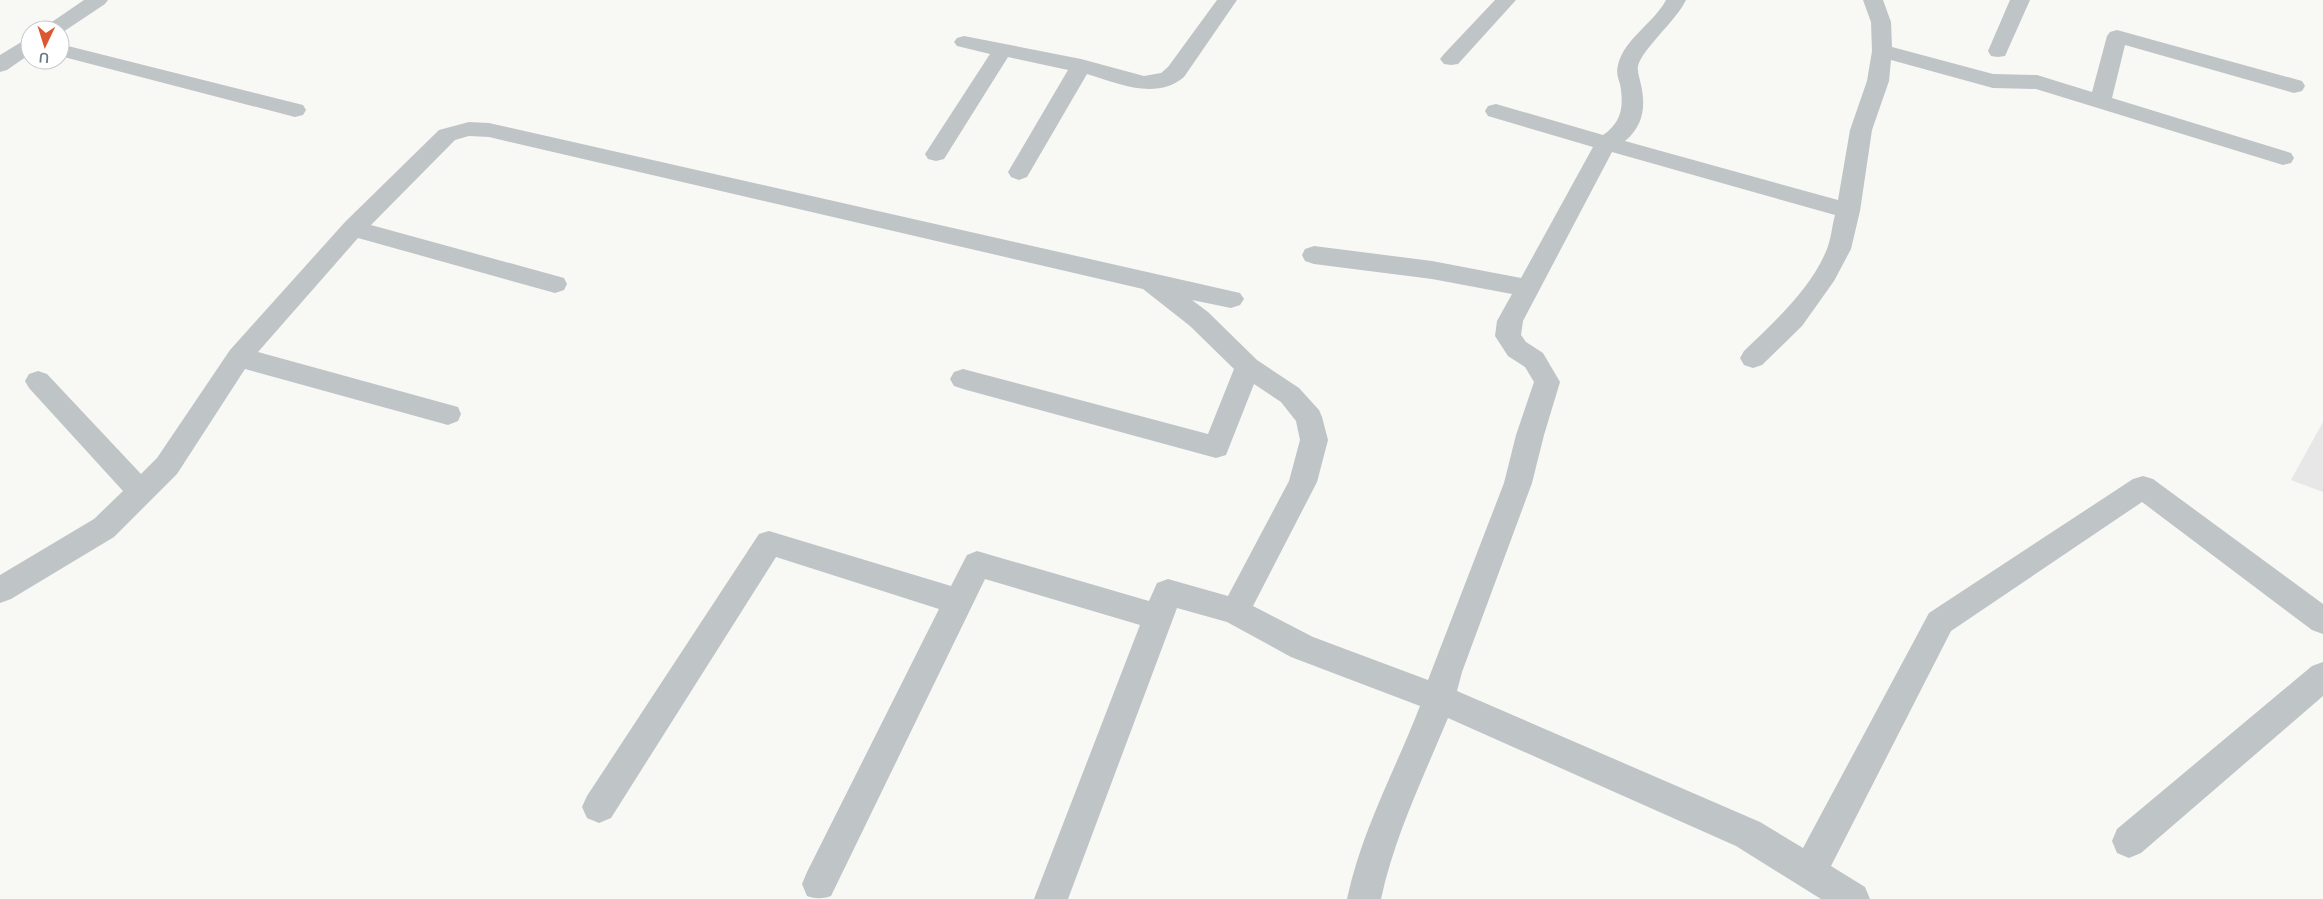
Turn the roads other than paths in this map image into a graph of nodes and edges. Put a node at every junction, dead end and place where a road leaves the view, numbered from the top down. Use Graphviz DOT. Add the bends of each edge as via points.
graph roads {
  1 [pos="98,0"];
  2 [pos="1228,0"];
  3 [pos="1506,0"];
  4 [pos="1676,0"];
  5 [pos="1873,0"];
  6 [pos="2020,0"];
  7 [pos="68,20"];
  8 [pos="964,42"];
  9 [pos="1002,51"];
  10 [pos="1882,51"];
  11 [pos="1998,51"];
  12 [pos="20,52"];
  13 [pos="70,53"];
  14 [pos="1451,59"];
  15 [pos="2,62"];
  16 [pos="1081,66"];
  17 [pos="2294,86"];
  18 [pos="2100,101"];
  19 [pos="295,110"];
  20 [pos="1496,111"];
  21 [pos="1606,143"];
  22 [pos="936,154"];
  23 [pos="2283,158"];
  24 [pos="1019,172"];
  25 [pos="1848,211"];
  26 [pos="353,228"];
  27 [pos="1314,256"];
  28 [pos="1150,282"];
  29 [pos="555,284"];
  30 [pos="1528,288"];
  31 [pos="1231,299"];
  32 [pos="238,357"];
  33 [pos="1753,358"];
  34 [pos="1248,367"];
  35 [pos="963,379"];
  36 [pos="38,381"];
  37 [pos="448,414"];
  38 [pos="141,492"];
  39 [pos="0,590"];
  40 [pos="959,602"];
  41 [pos="1235,611"];
  42 [pos="1158,617"];
  43 [pos="2323,621"];
  44 [pos="2323,676"];
  45 [pos="1440,699"];
  46 [pos="599,807"];
  47 [pos="2129,841"];
  48 [pos="1809,872"];
  49 [pos="819,884"];
  50 [pos="1052,899"];
  51 [pos="1364,899"];
  52 [pos="1854,899"];
  1 -- 7 [label="street"];
  2 -- 16 [label="street" via="1168,79 1144,83"];
  3 -- 14 [label="street"];
  4 -- 21 [label="street" via="1662,23 1644,39 1629,63 1627,75 1633,100 1630,119 1627,128"];
  5 -- 10 [label="street" via="1881,22"];
  6 -- 11 [label="street"];
  8 -- 9 [label="street"];
  9 -- 16 [label="street"];
  9 -- 22 [label="street"];
  10 -- 18 [label="street" via="1993,81 2037,82"];
  10 -- 25 [label="street" via="1878,81 1861,130"];
  12 -- 15 [label="street"];
  13 -- 19 [label="street"];
  16 -- 24 [label="street"];
  17 -- 18 [label="street" via="2116,36"];
  18 -- 23 [label="street"];
  20 -- 21 [label="street"];
  21 -- 25 [label="street"];
  21 -- 30 [label="street"];
  25 -- 33 [label="street" via="1839,249 1825,275 1792,318"];
  26 -- 28 [label="street" via="447,135 489,130"];
  26 -- 29 [label="street"];
  26 -- 32 [label="street"];
  27 -- 30 [label="street" via="1432,270"];
  28 -- 31 [label="street"];
  28 -- 34 [label="street" via="1199,319"];
  30 -- 45 [label="street" via="1510,320 1508,336 1517,349 1534,360 1547,382 1518,483 1446,672"];
  32 -- 37 [label="street"];
  32 -- 38 [label="street" via="167,466"];
  34 -- 35 [label="street" via="1216,447"];
  34 -- 41 [label="street" via="1290,395 1309,417 1314,440 1304,482"];
  36 -- 38 [label="street"];
  38 -- 39 [label="street" via="104,528"];
  40 -- 42 [label="street" via="977,564"];
  40 -- 46 [label="street" via="769,543"];
  40 -- 49 [label="street"];
  41 -- 42 [label="street" via="1168,592"];
  41 -- 45 [label="street" via="1302,647"];
  42 -- 50 [label="street"];
  43 -- 48 [label="street" via="2144,487 1940,622"];
  44 -- 47 [label="street"];
  45 -- 48 [label="street" via="1748,834"];
  45 -- 51 [label="street" via="1397,795 1369,872"];
  48 -- 52 [label="street"];
}
